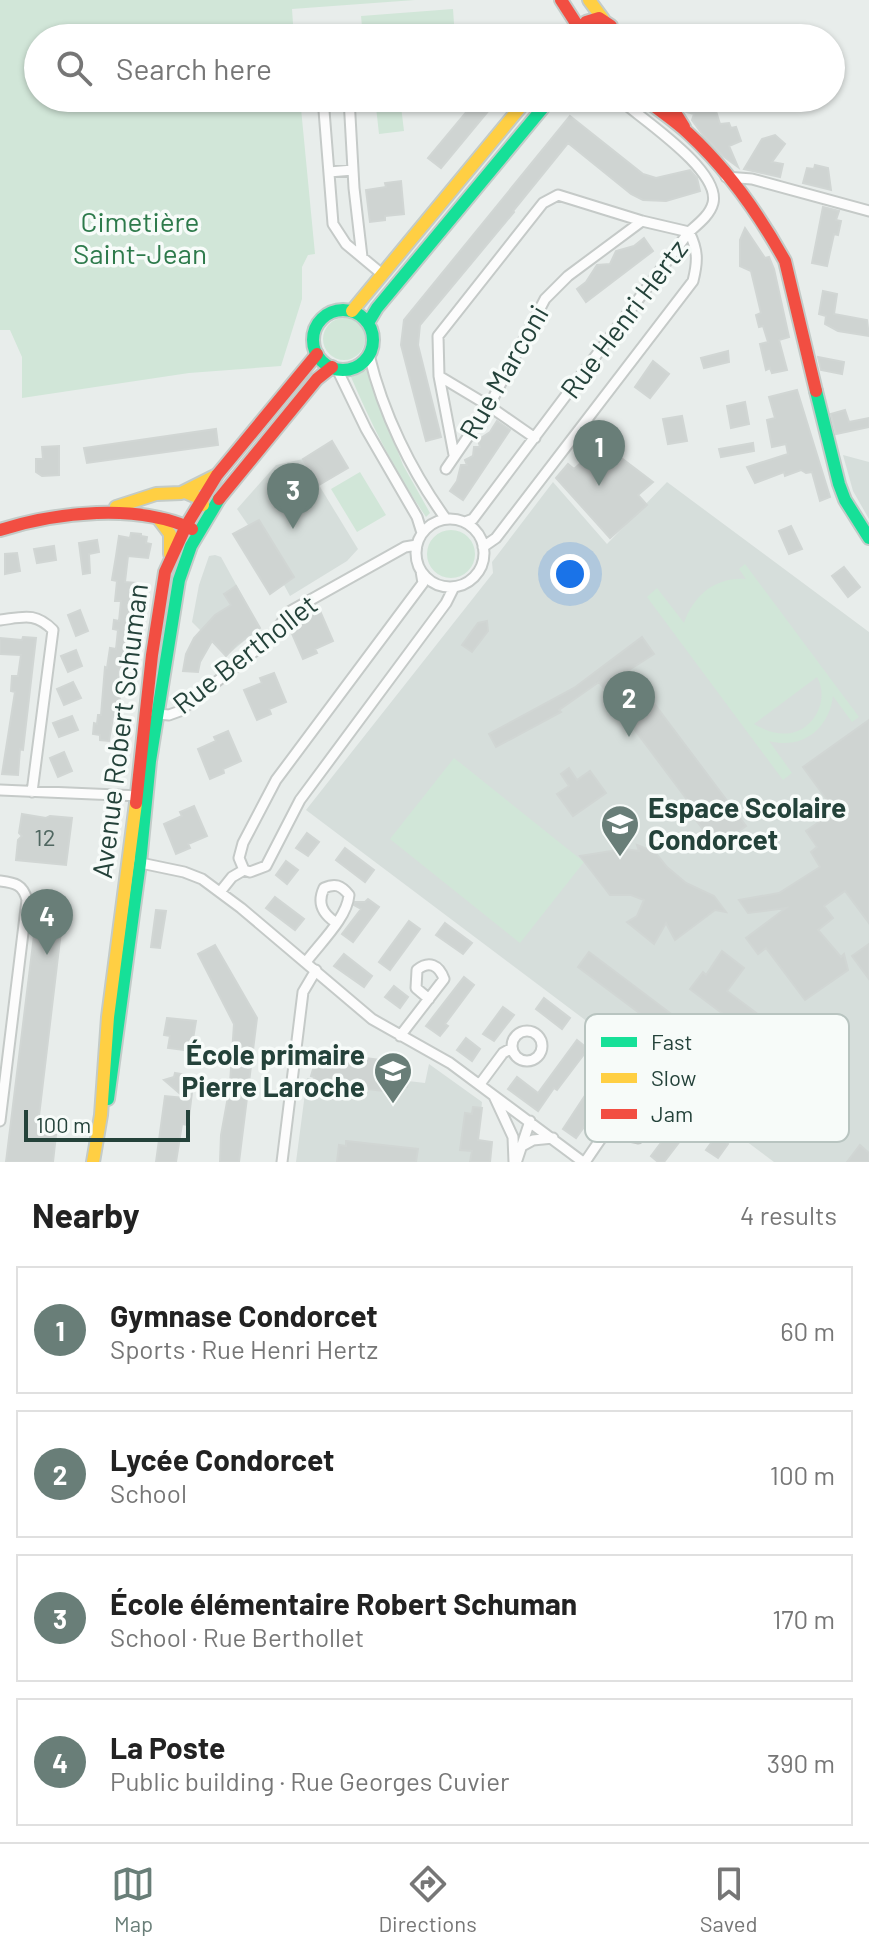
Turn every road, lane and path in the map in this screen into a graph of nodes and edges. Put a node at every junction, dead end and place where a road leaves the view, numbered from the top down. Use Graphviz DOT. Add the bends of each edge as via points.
graph roads {
  1 [pos="561,0"];
  2 [pos="589,0"];
  3 [pos="603,19"];
  4 [pos="574,24"];
  5 [pos="588,24"];
  6 [pos="607,24"];
  7 [pos="324,112"];
  8 [pos="350,112"];
  9 [pos="516,112"];
  10 [pos="539,112"];
  11 [pos="635,112"];
  12 [pos="661,112"];
  13 [pos="675,112"];
  14 [pos="689,135"];
  15 [pos="682,151"];
  16 [pos="700,157"];
  17 [pos="353,170"];
  18 [pos="329,172"];
  19 [pos="726,177"];
  20 [pos="869,211"];
  21 [pos="642,221"];
  22 [pos="689,232"];
  23 [pos="362,257"];
  24 [pos="382,274"];
  25 [pos="352,311"];
  26 [pos="368,323"];
  27 [pos="317,354"];
  28 [pos="369,355"];
  29 [pos="334,368"];
  30 [pos="439,376"];
  31 [pos="489,406"];
  32 [pos="535,438"];
  33 [pos="454,455"];
  34 [pos="446,469"];
  35 [pos="217,475"];
  36 [pos="185,492"];
  37 [pos="202,499"];
  38 [pos="98,513"];
  39 [pos="152,513"];
  40 [pos="446,519"];
  41 [pos="465,522"];
  42 [pos="192,529"];
  43 [pos="0,530"];
  44 [pos="422,533"];
  45 [pos="869,538"];
  46 [pos="417,545"];
  47 [pos="483,547"];
  48 [pos="169,563"];
  49 [pos="421,571"];
  50 [pos="454,587"];
  51 [pos="0,620"];
  52 [pos="158,714"];
  53 [pos="0,790"];
  54 [pos="32,792"];
  55 [pos="142,796"];
  56 [pos="134,862"];
  57 [pos="244,870"];
  58 [pos="0,881"];
  59 [pos="220,892"];
  60 [pos="335,922"];
  61 [pos="306,962"];
  62 [pos="316,970"];
  63 [pos="429,999"];
  64 [pos="400,1036"];
  65 [pos="512,1048"];
  66 [pos="480,1084"];
  67 [pos="493,1093"];
  68 [pos="0,1121"];
  69 [pos="530,1121"];
  70 [pos="553,1138"];
  71 [pos="599,1142"];
  72 [pos="522,1146"];
  73 [pos="93,1162"];
  74 [pos="100,1162"];
  75 [pos="282,1162"];
  76 [pos="516,1162"];
  77 [pos="584,1162"];
  1 -- 4 [label="main road"];
  2 -- 3 [label="main road"];
  3 -- 5 [label="main road"];
  3 -- 6 [label="main road"];
  7 -- 18 [label="street"];
  8 -- 17 [label="street"];
  9 -- 24 [label="main road"];
  10 -- 26 [label="main road"];
  11 -- 15 [label="street"];
  12 -- 14 [label="main road"];
  13 -- 14 [label="main road"];
  14 -- 15 [label="street"];
  14 -- 16 [label="main road"];
  15 -- 16 [label="street"];
  16 -- 19 [label="main road"];
  16 -- 22 [label="street" via="714,192 713,205"];
  17 -- 18 [label="street"];
  17 -- 23 [label="street"];
  18 -- 23 [label="street" via="333,224"];
  19 -- 20 [label="street" via="752,179"];
  19 -- 45 [label="main road" via="785,261 839,484"];
  21 -- 22 [label="street"];
  21 -- 30 [label="street" via="571,198 551,197 440,330"];
  21 -- 31 [label="street, Rue Marconi" via="545,299"];
  22 -- 32 [label="street, Rue Henri Hertz"];
  22 -- 47 [label="street, Rue Henri Hertz" via="698,249 693,281 496,538"];
  23 -- 24 [label="street"];
  24 -- 25 [label="main road"];
  25 -- 26 [label="main road"];
  25 -- 27 [label="main road" via="335,311 321,320 314,336"];
  26 -- 28 [label="main road" via="373,339"];
  27 -- 29 [label="main road"];
  27 -- 35 [label="main road, Avenue Robert Schuman"];
  28 -- 29 [label="main road" via="355,367"];
  28 -- 40 [label="street" via="390,419 424,488"];
  29 -- 42 [label="main road, Avenue Robert Schuman" via="317,379"];
  29 -- 44 [label="street"];
  30 -- 31 [label="street"];
  30 -- 33 [label="street"];
  31 -- 32 [label="street"];
  31 -- 33 [label="street, Rue Marconi"];
  32 -- 41 [label="street, Rue Henri Hertz" via="473,519"];
  33 -- 34 [label="street, Rue Marconi"];
  35 -- 36 [label="main road"];
  35 -- 37 [label="main road, Avenue Robert Schuman"];
  36 -- 37 [label="main road"];
  36 -- 38 [label="main road" via="156,494"];
  37 -- 42 [label="main road, Avenue Robert Schuman"];
  38 -- 39 [label="main road"];
  38 -- 43 [label="main road"];
  39 -- 42 [label="main road"];
  39 -- 48 [label="main road" via="169,530"];
  40 -- 41 [label="street"];
  40 -- 44 [label="street"];
  41 -- 47 [label="street"];
  42 -- 48 [label="main road, Avenue Robert Schuman"];
  42 -- 52 [label="main road, Avenue Robert Schuman"];
  44 -- 46 [label="street"];
  46 -- 49 [label="street"];
  46 -- 52 [label="street, Rue Berthollet" via="289,612 270,639 180,711"];
  47 -- 50 [label="street" via="479,570"];
  48 -- 55 [label="main road, Avenue Robert Schuman" via="158,602"];
  49 -- 50 [label="street" via="436,584"];
  49 -- 57 [label="street" via="423,583 276,780 243,843 239,858"];
  50 -- 57 [label="street" via="300,800 266,866"];
  51 -- 54 [label="street" via="26,616 43,620 53,630"];
  52 -- 55 [label="main road, Avenue Robert Schuman"];
  53 -- 54 [label="street"];
  54 -- 55 [label="street"];
  55 -- 56 [label="main road, Avenue Robert Schuman"];
  56 -- 59 [label="street" via="192,874"];
  56 -- 73 [label="main road, Avenue Robert Schuman"];
  56 -- 74 [label="main road, Avenue Robert Schuman"];
  57 -- 59 [label="street"];
  58 -- 68 [label="street" via="16,883 27,900"];
  59 -- 61 [label="street"];
  60 -- 61 [label="street"];
  61 -- 62 [label="street"];
  62 -- 64 [label="street"];
  62 -- 75 [label="street" via="303,992"];
  63 -- 64 [label="street"];
  64 -- 66 [label="street"];
  65 -- 66 [label="street"];
  66 -- 67 [label="street"];
  67 -- 69 [label="street"];
  67 -- 76 [label="street" via="513,1137"];
  69 -- 70 [label="street"];
  69 -- 72 [label="street"];
  70 -- 72 [label="street"];
  70 -- 77 [label="street"];
  71 -- 77 [label="street"];
  72 -- 76 [label="street"];
}
